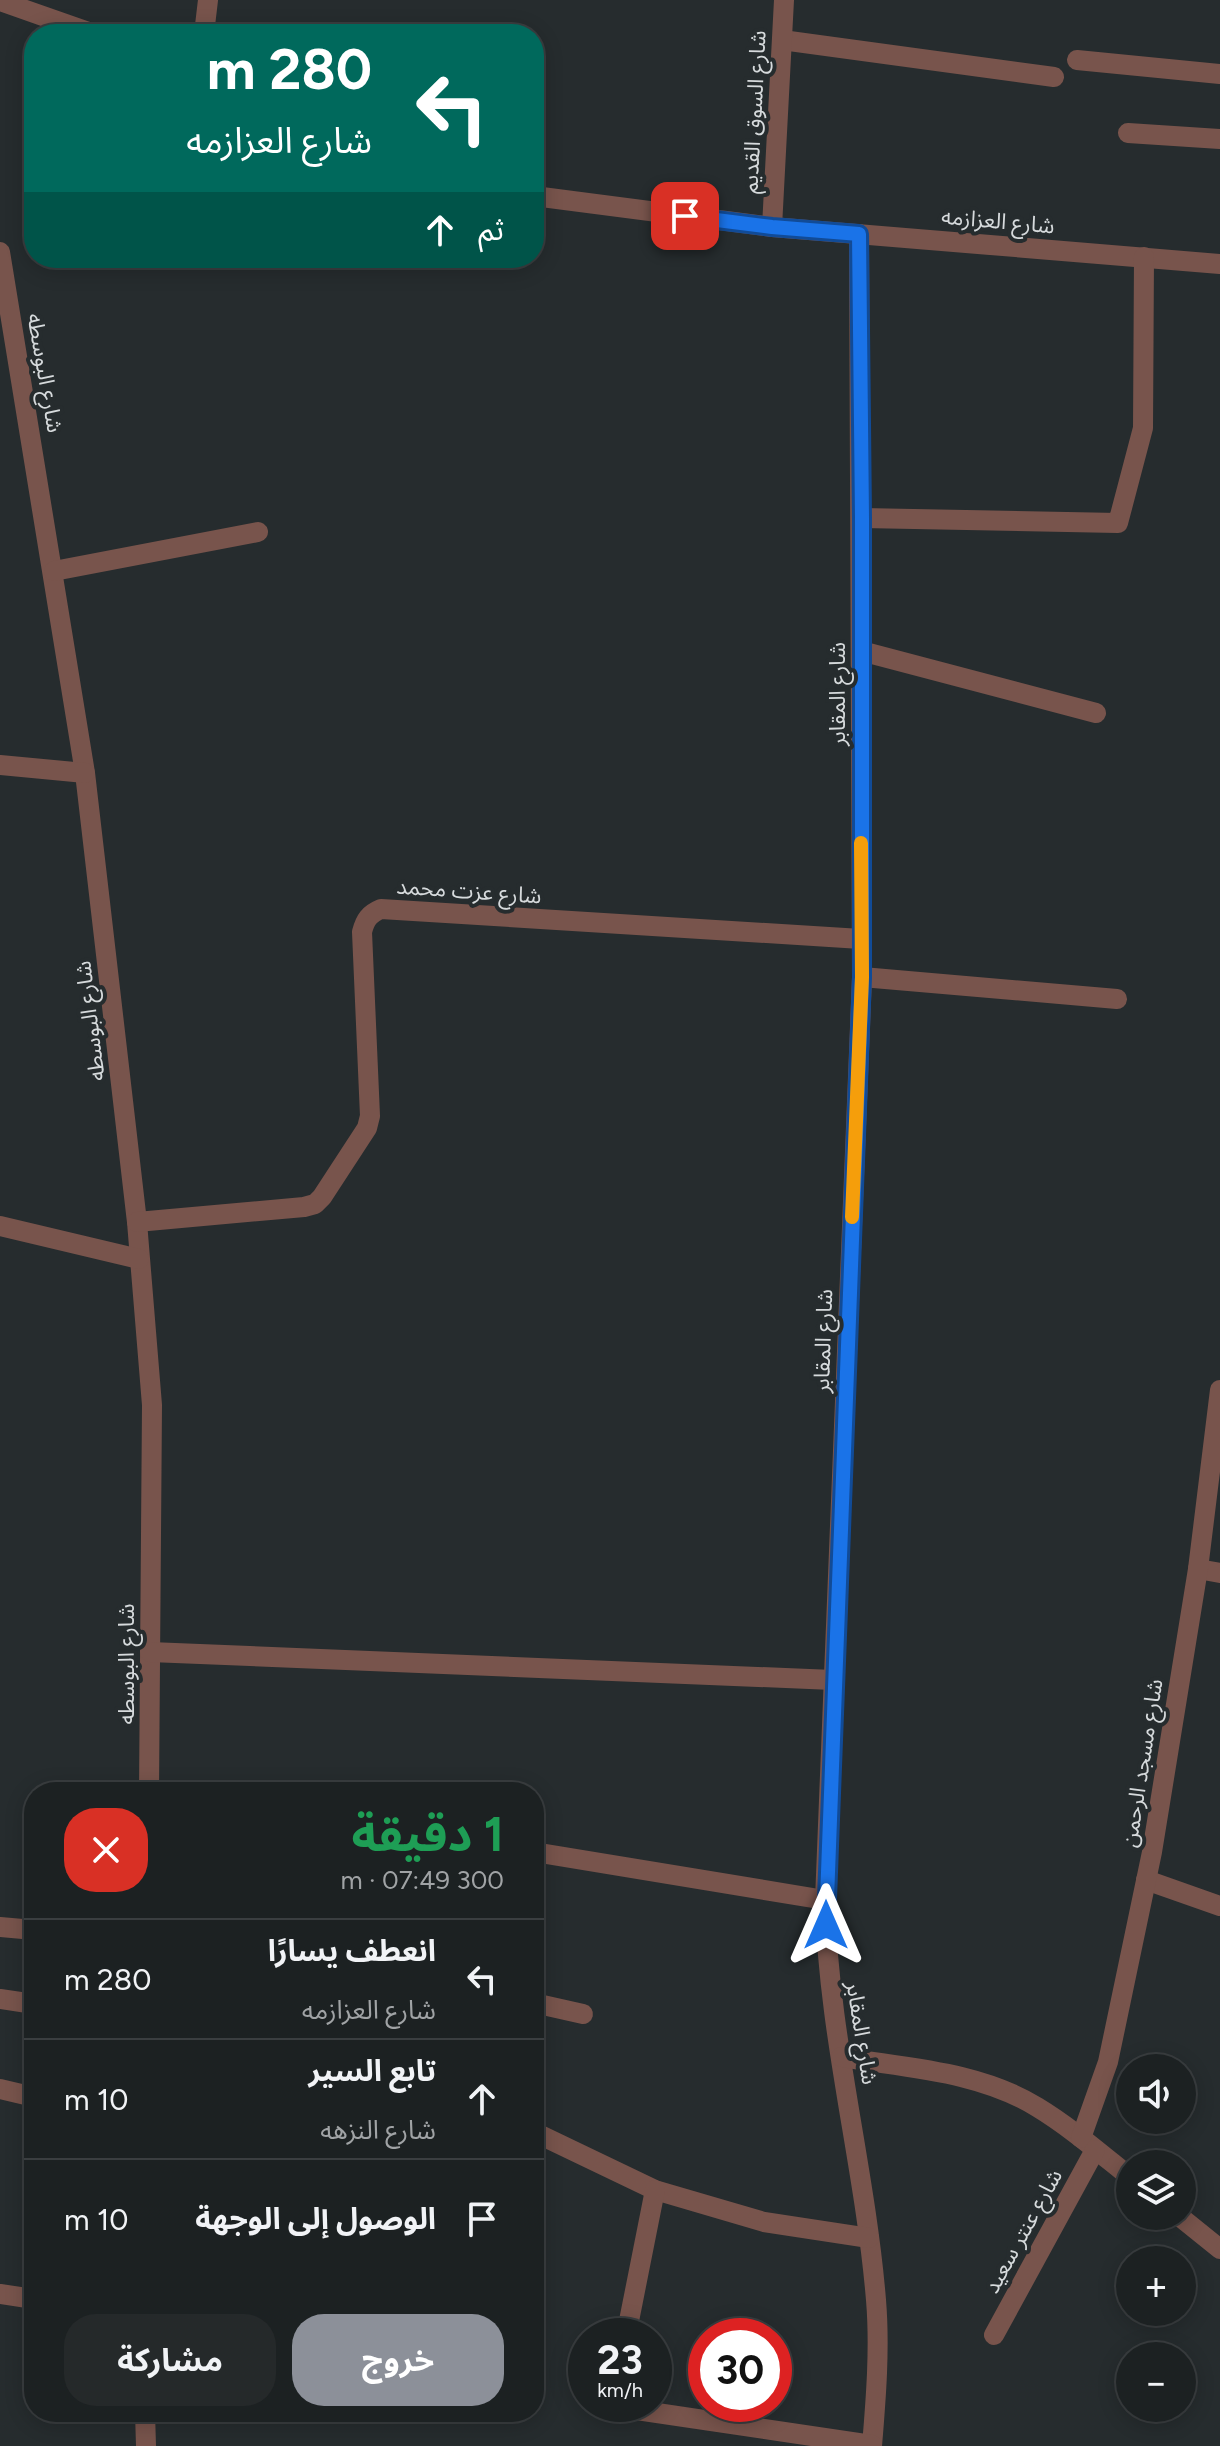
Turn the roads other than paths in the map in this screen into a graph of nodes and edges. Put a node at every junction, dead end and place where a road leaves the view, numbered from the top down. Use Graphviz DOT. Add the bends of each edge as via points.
graph roads {
  1 [pos="208,0"];
  2 [pos="784,0"];
  3 [pos="0,1"];
  4 [pos="66,24"];
  5 [pos="205,24"];
  6 [pos="782,40"];
  7 [pos="1077,60"];
  8 [pos="1220,74"];
  9 [pos="1054,77"];
  10 [pos="1128,133"];
  11 [pos="1220,139"];
  12 [pos="544,197"];
  13 [pos="772,227"];
  14 [pos="859,234"];
  15 [pos="0,252"];
  16 [pos="1144,257"];
  17 [pos="1220,264"];
  18 [pos="862,518"];
  19 [pos="258,532"];
  20 [pos="54,571"];
  21 [pos="861,651"];
  22 [pos="1096,713"];
  23 [pos="0,765"];
  24 [pos="85,773"];
  25 [pos="861,939"];
  26 [pos="862,977"];
  27 [pos="1117,999"];
  28 [pos="137,1222"];
  29 [pos="0,1226"];
  30 [pos="139,1259"];
  31 [pos="1220,1390"];
  32 [pos="1198,1569"];
  33 [pos="1220,1573"];
  34 [pos="150,1652"];
  35 [pos="833,1680"];
  36 [pos="149,1782"];
  37 [pos="544,1854"];
  38 [pos="1146,1880"];
  39 [pos="825,1900"];
  40 [pos="1220,1906"];
  41 [pos="0,1927"];
  42 [pos="24,1929"];
  43 [pos="0,1999"];
  44 [pos="24,2003"];
  45 [pos="544,2005"];
  46 [pos="583,2014"];
  47 [pos="841,2057"];
  48 [pos="0,2089"];
  49 [pos="24,2095"];
  50 [pos="544,2137"];
  51 [pos="1088,2144"];
  52 [pos="1116,2166"];
  53 [pos="655,2190"];
  54 [pos="1196,2230"];
  55 [pos="869,2238"];
  56 [pos="1220,2249"];
  57 [pos="0,2294"];
  58 [pos="24,2298"];
  59 [pos="630,2318"];
  60 [pos="994,2335"];
  61 [pos="672,2415"];
  62 [pos="145,2422"];
  63 [pos="146,2446"];
  64 [pos="872,2446"];
  1 -- 5 [label="street"];
  2 -- 6 [label="street, شارع السوق القديم"];
  3 -- 4 [label="street"];
  6 -- 9 [label="street"];
  6 -- 13 [label="street, شارع السوق القديم"];
  7 -- 8 [label="street"];
  10 -- 11 [label="street"];
  12 -- 13 [label="street, شارع العزازمه"];
  13 -- 14 [label="street, شارع العزازمه"];
  14 -- 16 [label="street, شارع العزازمه"];
  14 -- 18 [label="street, شارع المقابر"];
  15 -- 20 [label="street, شارع البوسطه"];
  16 -- 17 [label="street, شارع العزازمه"];
  16 -- 18 [label="street" via="1143,428 1118,523"];
  18 -- 21 [label="street, شارع المقابر"];
  19 -- 20 [label="street"];
  20 -- 24 [label="street, شارع البوسطه"];
  21 -- 22 [label="street"];
  21 -- 25 [label="street, شارع المقابر"];
  23 -- 24 [label="street"];
  24 -- 28 [label="street, شارع البوسطه"];
  25 -- 26 [label="street, شارع المقابر"];
  25 -- 28 [label="street, شارع عزت محمد" via="381,909 364,922 362,932 370,1116 322,1197 304,1207"];
  26 -- 27 [label="street"];
  26 -- 35 [label="street, شارع المقابر"];
  28 -- 30 [label="street, شارع البوسطه"];
  29 -- 30 [label="street"];
  30 -- 34 [label="street, شارع البوسطه" via="152,1405"];
  31 -- 32 [label="street, شارع مسجد الرحمن"];
  32 -- 33 [label="street"];
  32 -- 38 [label="street, شارع مسجد الرحمن"];
  34 -- 35 [label="street"];
  34 -- 36 [label="street, شارع البوسطه"];
  35 -- 39 [label="street, شارع المقابر"];
  37 -- 39 [label="street"];
  38 -- 40 [label="street"];
  38 -- 51 [label="street, شارع مسجد الرحمن"];
  39 -- 47 [label="street, شارع المقابر" via="832,2011"];
  41 -- 42 [label="street"];
  43 -- 44 [label="street"];
  45 -- 46 [label="street"];
  47 -- 51 [label="street" via="991,2085 1035,2106"];
  47 -- 55 [label="street, شارع المقابر"];
  48 -- 49 [label="street"];
  50 -- 53 [label="street"];
  51 -- 52 [label="street"];
  51 -- 60 [label="street, شارع عنتر سعيد"];
  53 -- 55 [label="street" via="764,2222"];
  53 -- 59 [label="street"];
  54 -- 56 [label="street"];
  55 -- 64 [label="street, شارع المقابر" via="876,2302"];
  57 -- 58 [label="street"];
  61 -- 64 [label="street"];
  62 -- 63 [label="street"];
}
